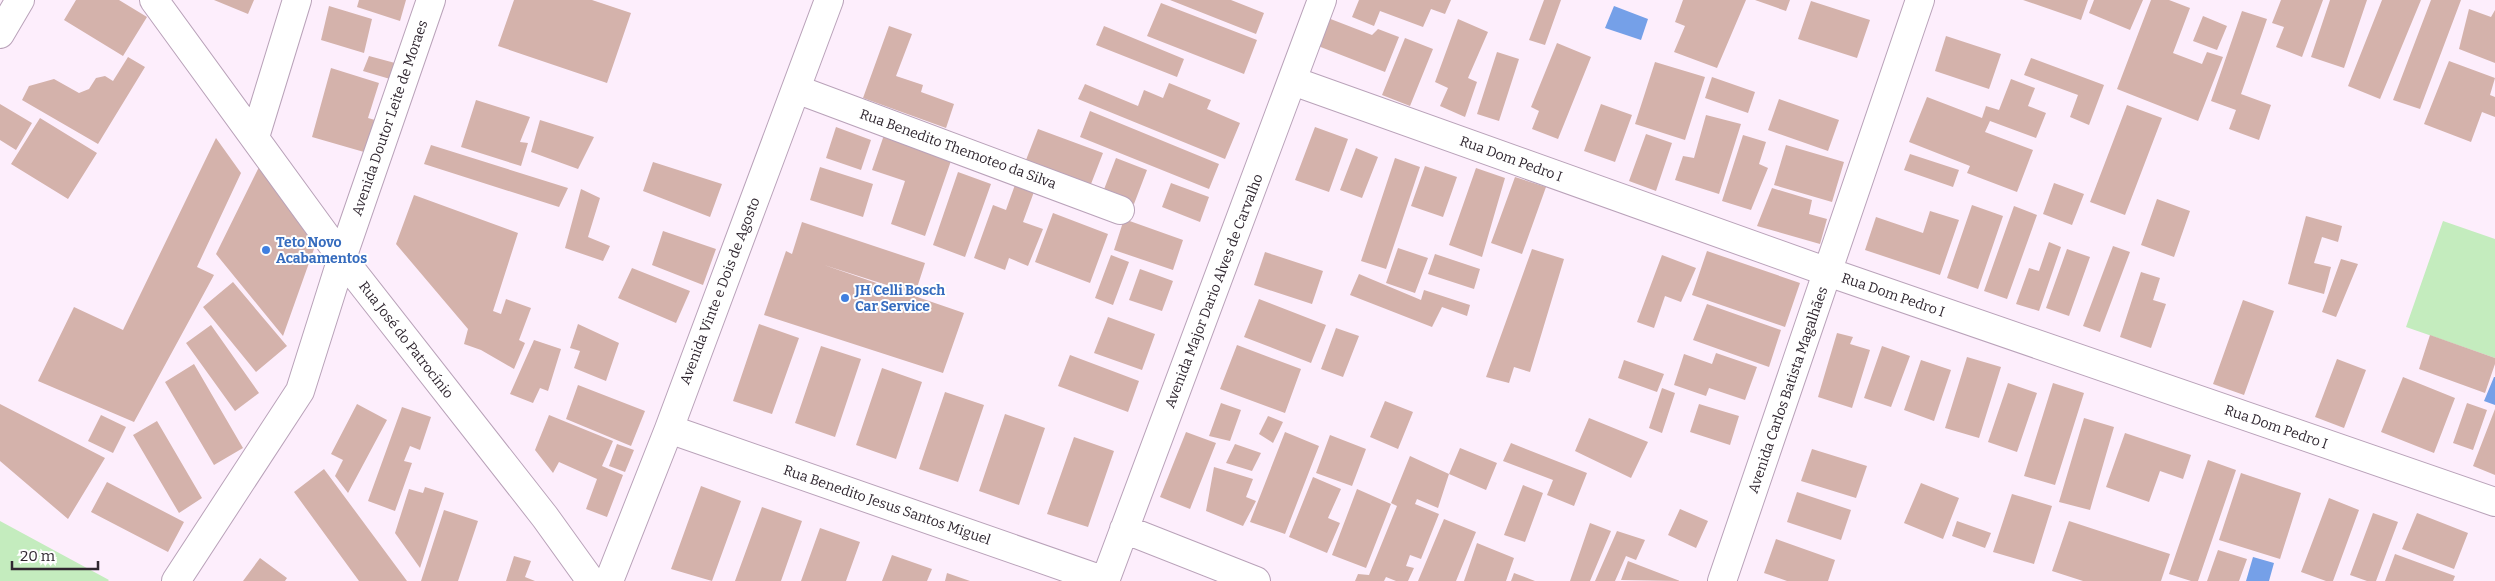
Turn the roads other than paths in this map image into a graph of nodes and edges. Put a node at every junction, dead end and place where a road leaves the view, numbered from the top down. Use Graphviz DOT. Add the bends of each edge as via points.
graph roads {
  1 [pos="20,0"];
  2 [pos="154,0"];
  3 [pos="297,0"];
  4 [pos="431,0"];
  5 [pos="829,0"];
  6 [pos="1322,0"];
  7 [pos="1920,0"];
  8 [pos="0,34"];
  9 [pos="1293,81"];
  10 [pos="796,89"];
  11 [pos="255,137"];
  12 [pos="1120,210"];
  13 [pos="342,258"];
  14 [pos="1828,272"];
  15 [pos="669,429"];
  16 [pos="2495,502"];
  17 [pos="1124,529"];
  18 [pos="176,581"];
  19 [pos="591,581"];
  20 [pos="609,581"];
  21 [pos="1105,581"];
  22 [pos="1256,581"];
  23 [pos="1722,581"];
  1 -- 8 [label="street"];
  2 -- 11 [label="street, Rua José do Patrocínio"];
  3 -- 11 [label="street"];
  4 -- 13 [label="street, Avenida Doutor Leite de Moraes"];
  5 -- 10 [label="street, Avenida Vinte e Dois de Agosto"];
  6 -- 9 [label="street, Avenida Major Dario Alves de Carvalho"];
  7 -- 14 [label="street, Avenida Carlos Batista Magalhães"];
  9 -- 14 [label="street, Rua Dom Pedro I"];
  9 -- 17 [label="street, Avenida Major Dario Alves de Carvalho"];
  10 -- 12 [label="street, Rua Benedito Themoteo da Silva"];
  10 -- 15 [label="street, Avenida Vinte e Dois de Agosto"];
  11 -- 13 [label="street, Rua José do Patrocínio"];
  13 -- 18 [label="street, Avenida Doutor Leite de Moraes" via="300,391"];
  13 -- 19 [label="street, Rua José do Patrocínio" via="545,517"];
  14 -- 16 [label="street, Rua Dom Pedro I"];
  14 -- 23 [label="street, Avenida Carlos Batista Magalhães"];
  15 -- 20 [label="street, Avenida Vinte e Dois de Agosto"];
  15 -- 21 [label="street, Rua Benedito Jesus Santos Miguel"];
  17 -- 21 [label="street, Avenida Major Dario Alves de Carvalho"];
  17 -- 22 [label="street"];
}
